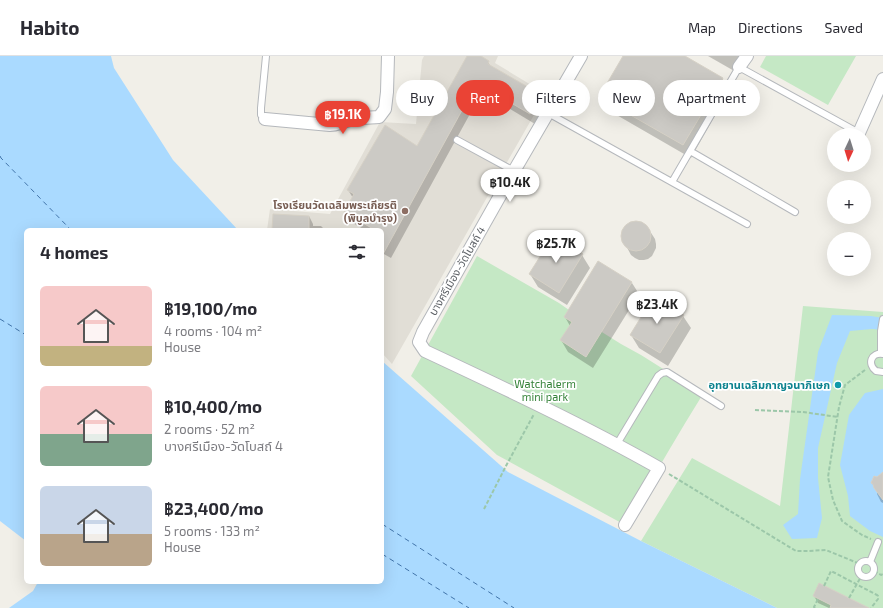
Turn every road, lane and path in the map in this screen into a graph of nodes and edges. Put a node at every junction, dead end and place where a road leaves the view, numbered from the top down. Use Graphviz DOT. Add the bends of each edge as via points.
graph roads {
  1 [pos="266,56"];
  2 [pos="388,56"];
  3 [pos="581,56"];
  4 [pos="747,56"];
  5 [pos="739,67"];
  6 [pos="883,79"];
  7 [pos="567,80"];
  8 [pos="546,116"];
  9 [pos="553,116"];
  10 [pos="265,118"];
  11 [pos="850,128"];
  12 [pos="861,128"];
  13 [pos="457,140"];
  14 [pos="690,151"];
  15 [pos="514,171"];
  16 [pos="672,182"];
  17 [pos="795,212"];
  18 [pos="747,224"];
  19 [pos="883,319"];
  20 [pos="882,354"];
  21 [pos="871,366"];
  22 [pos="883,372"];
  23 [pos="539,405"];
  24 [pos="721,406"];
  25 [pos="755,410"];
  26 [pos="838,417"];
  27 [pos="617,444"];
  28 [pos="659,468"];
  29 [pos="484,509"];
  30 [pos="625,525"];
  31 [pos="878,542"];
  32 [pos="870,562"];
  33 [pos="860,564"];
  34 [pos="874,571"];
  35 [pos="883,574"];
  36 [pos="862,575"];
  37 [pos="857,584"];
  38 [pos="824,586"];
  39 [pos="849,598"];
  40 [pos="818,599"];
  41 [pos="815,608"];
  42 [pos="871,608"];
  1 -- 10 [label="lane" via="260,108 261,115"];
  2 -- 10 [label="street" via="385,109 379,117 357,118 337,125"];
  3 -- 7 [label="street, บางศรีเมือง-วัดโบสถ์ 4"];
  4 -- 5 [label="street"];
  5 -- 11 [label="lane"];
  5 -- 14 [label="lane"];
  6 -- 12 [label="street"];
  8 -- 15 [label="street, บางศรีเมือง-วัดโบสถ์ 4"];
  9 -- 16 [label="lane"];
  13 -- 15 [label="lane"];
  14 -- 16 [label="lane"];
  14 -- 17 [label="lane"];
  15 -- 23 [label="street, บางศรีเมือง-วัดโบสถ์ 4" via="419,342 425,351"];
  16 -- 18 [label="lane"];
  19 -- 20 [label="lane"];
  20 -- 21 [label="lane" via="873,356"];
  21 -- 22 [label="lane" via="878,372"];
  21 -- 26 [label="path" via="844,385"];
  23 -- 27 [label="street"];
  23 -- 29 [label="path"];
  24 -- 27 [label="lane" via="667,372 662,372"];
  25 -- 26 [label="path" via="803,412"];
  26 -- 31 [label="path" via="828,477 833,500 842,521 862,535"];
  27 -- 28 [label="street"];
  28 -- 30 [label="street"];
  28 -- 33 [label="path" via="796,551 826,550"];
  31 -- 32 [label="lane"];
  32 -- 33 [label="lane"];
  32 -- 34 [label="lane"];
  33 -- 36 [label="lane" via="858,569"];
  34 -- 35 [label="path"];
  34 -- 36 [label="lane" via="870,576"];
  36 -- 37 [label="path"];
  37 -- 38 [label="path" via="831,571"];
  37 -- 39 [label="path"];
  37 -- 42 [label="path" via="878,596"];
  40 -- 41 [label="path"];
}
